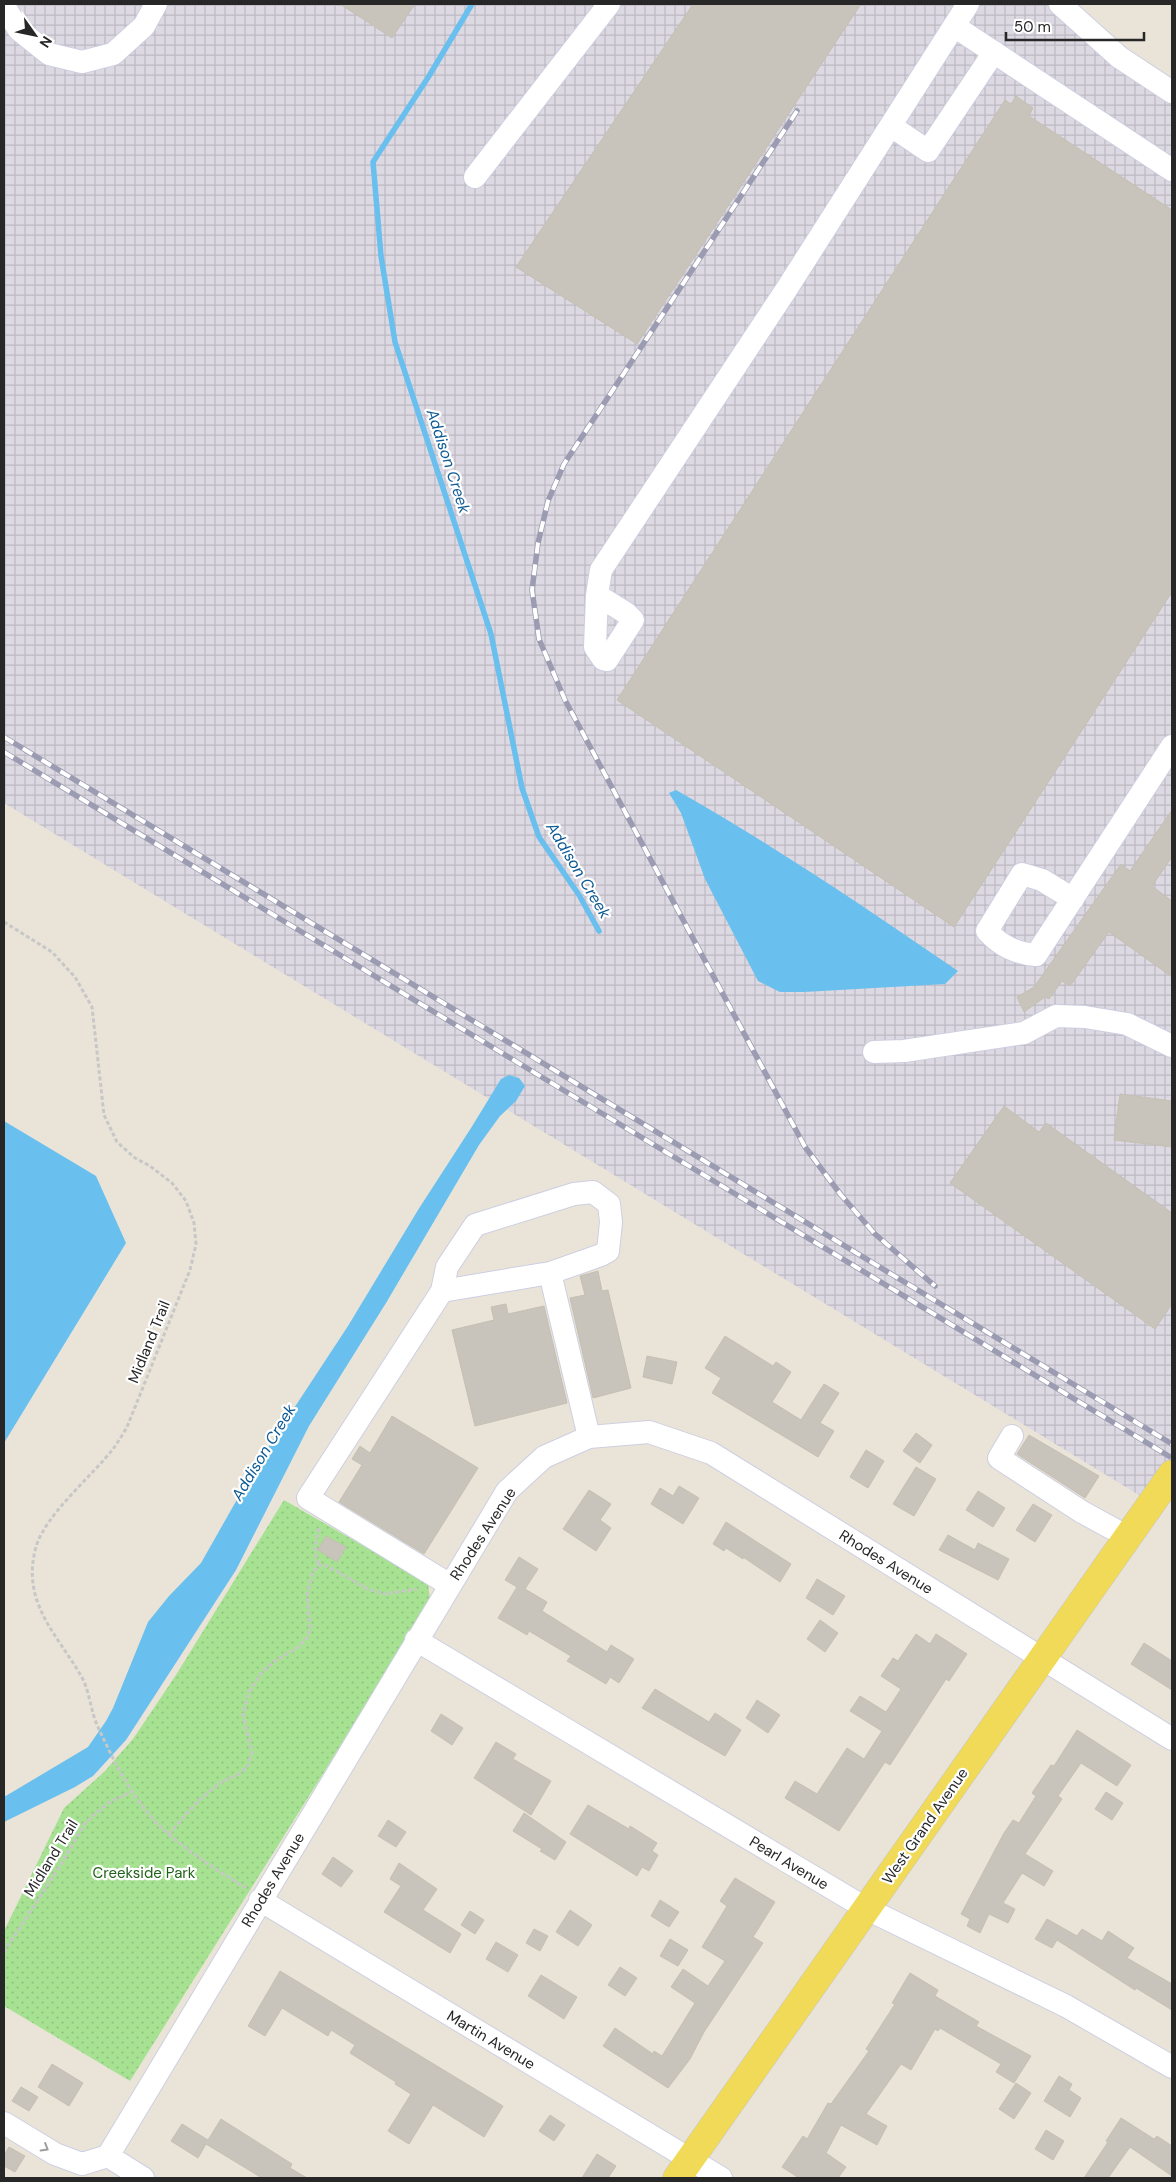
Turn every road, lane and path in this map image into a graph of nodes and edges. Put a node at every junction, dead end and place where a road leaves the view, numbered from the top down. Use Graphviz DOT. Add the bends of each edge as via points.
graph roads {
  1 [pos="156,4"];
  2 [pos="608,4"];
  3 [pos="968,4"];
  4 [pos="1060,4"];
  5 [pos="4,6"];
  6 [pos="954,26"];
  7 [pos="994,52"];
  8 [pos="1172,92"];
  9 [pos="891,126"];
  10 [pos="1172,170"];
  11 [pos="475,178"];
  12 [pos="597,595"];
  13 [pos="1172,746"];
  14 [pos="1072,899"];
  15 [pos="4,922"];
  16 [pos="1172,1046"];
  17 [pos="874,1052"];
  18 [pos="550,1273"];
  19 [pos="442,1291"];
  20 [pos="1012,1436"];
  21 [pos="589,1437"];
  22 [pos="1172,1474"];
  23 [pos="326,1508"];
  24 [pos="1128,1537"];
  25 [pos="319,1565"];
  26 [pos="443,1581"];
  27 [pos="416,1640"];
  28 [pos="1042,1659"];
  29 [pos="1172,1739"];
  30 [pos="132,1792"];
  31 [pos="169,1834"];
  32 [pos="260,1900"];
  33 [pos="867,1909"];
  34 [pos="4,1952"];
  35 [pos="1172,2067"];
  36 [pos="4,2123"];
  37 [pos="108,2156"];
  38 [pos="684,2169"];
  39 [pos="143,2178"];
  40 [pos="721,2178"];
  1 -- 5 [label="street" via="144,26 113,54 82,62 49,54 19,30"];
  2 -- 11 [label="street"];
  3 -- 6 [label="street"];
  4 -- 8 [label="street" via="1119,57"];
  6 -- 7 [label="street"];
  6 -- 9 [label="street"];
  7 -- 9 [label="street" via="928,150"];
  7 -- 10 [label="street"];
  9 -- 12 [label="street" via="601,570"];
  13 -- 14 [label="street"];
  15 -- 30 [label="path, Midland Trail" via="52,952 75,977 92,1006 104,1115 117,1142 172,1183 186,1201 194,1223 196,1244 190,1270 127,1427 113,1449 52,1519 37,1546 32,1573 36,1600 45,1622 81,1675 98,1726"];
  16 -- 17 [label="street" via="1127,1024 1085,1016 1056,1016 1024,1033 904,1051"];
  18 -- 19 [label="street"];
  18 -- 19 [label="street" via="608,1250 609,1204 593,1192 574,1194 475,1225 447,1267"];
  18 -- 21 [label="street"];
  19 -- 23 [label="street" via="308,1498"];
  20 -- 24 [label="street" via="999,1458 1082,1512"];
  21 -- 26 [label="street, Rhodes Avenue" via="544,1457 507,1491"];
  21 -- 28 [label="street, Rhodes Avenue" via="649,1432 711,1453"];
  22 -- 24 [label="main road, West Grand Avenue"];
  23 -- 25 [label="path" via="315,1546"];
  23 -- 26 [label="street"];
  24 -- 28 [label="main road, West Grand Avenue"];
  25 -- 26 [label="path" via="384,1594 430,1587"];
  25 -- 31 [label="path" via="313,1572 308,1594 310,1629 307,1638 262,1672 249,1692 243,1715 252,1752 248,1766 199,1800"];
  26 -- 27 [label="street, Rhodes Avenue"];
  27 -- 32 [label="street, Rhodes Avenue"];
  27 -- 33 [label="street, Pearl Avenue"];
  28 -- 29 [label="street, Rhodes Avenue"];
  28 -- 33 [label="main road, West Grand Avenue"];
  30 -- 31 [label="path, Midland Trail"];
  30 -- 34 [label="path, Midland Trail" via="111,1801 85,1823"];
  31 -- 32 [label="path, Midland Trail"];
  32 -- 37 [label="street, Rhodes Avenue"];
  32 -- 38 [label="street, Martin Avenue"];
  33 -- 35 [label="street, Pearl Avenue" via="1066,2006"];
  33 -- 38 [label="main road, West Grand Avenue"];
  36 -- 37 [label="street, one-way" via="55,2154 82,2164"];
  37 -- 39 [label="street"];
  38 -- 40 [label="street, Martin Avenue"];
}
